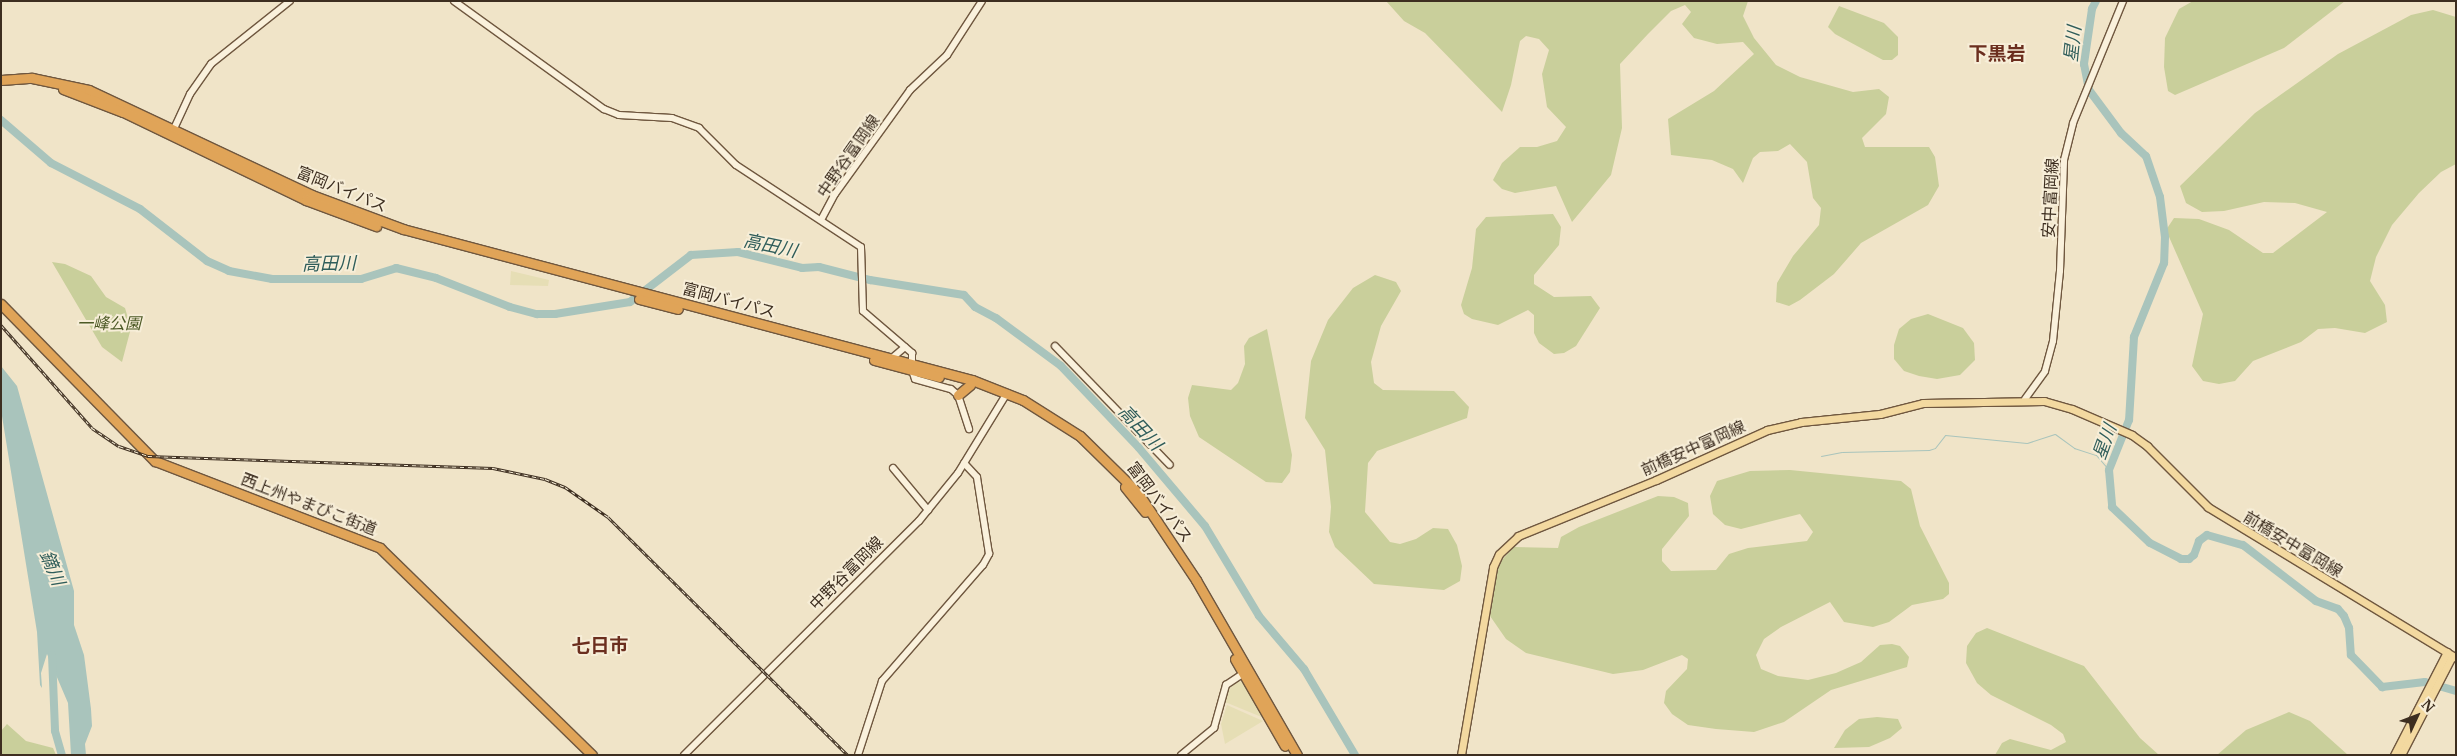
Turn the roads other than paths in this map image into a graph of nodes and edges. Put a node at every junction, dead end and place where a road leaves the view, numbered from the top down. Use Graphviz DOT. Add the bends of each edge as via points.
graph roads {
  1 [pos="290,1"];
  2 [pos="454,1"];
  3 [pos="982,1"];
  4 [pos="2123,1"];
  5 [pos="1,80"];
  6 [pos="11,81"];
  7 [pos="1,86"];
  8 [pos="172,133"];
  9 [pos="821,220"];
  10 [pos="578,280"];
  11 [pos="1,304"];
  12 [pos="1055,346"];
  13 [pos="905,347"];
  14 [pos="892,358"];
  15 [pos="912,367"];
  16 [pos="970,385"];
  17 [pos="958,395"];
  18 [pos="1006,395"];
  19 [pos="2025,399"];
  20 [pos="969,429"];
  21 [pos="964,463"];
  22 [pos="1170,465"];
  23 [pos="893,468"];
  24 [pos="928,510"];
  25 [pos="2452,655"];
  26 [pos="1246,672"];
  27 [pos="592,755"];
  28 [pos="684,755"];
  29 [pos="858,755"];
  30 [pos="1181,755"];
  31 [pos="1291,755"];
  32 [pos="1297,755"];
  33 [pos="1461,755"];
  34 [pos="2394,755"];
  35 [pos="2402,755"];
  1 -- 8 [label="main road" via="210,64 190,94"];
  2 -- 9 [label="main road" via="604,109 619,115 672,118 699,128 736,165"];
  3 -- 9 [label="main road, 中野谷富岡線" via="947,55 910,90 835,194"];
  4 -- 19 [label="main road, 安中富岡線" via="2085,88 2064,160 2060,271 2050,357 2045,371"];
  5 -- 6 [label="highway, 富岡バイパス"];
  6 -- 7 [label="highway, 富岡バイパス"];
  6 -- 8 [label="highway, 富岡バイパス" via="32,78 76,86 124,105"];
  8 -- 10 [label="highway, 富岡バイパス" via="386,224"];
  9 -- 13 [label="main road, 中野谷富岡線" via="861,247 860,302 867,316"];
  10 -- 14 [label="highway, 富岡バイパス" via="662,298"];
  10 -- 15 [label="highway, 富岡バイパス" via="652,302"];
  11 -- 27 [label="highway, 西上州やまびこ街道" via="155,461 380,548"];
  12 -- 22 [label="main road"];
  13 -- 14 [label="main road"];
  13 -- 15 [label="main road, 中野谷富岡線" via="913,356"];
  14 -- 15 [label="highway, 富岡バイパス"];
  15 -- 16 [label="highway, 富岡バイパス"];
  15 -- 17 [label="main road" via="915,379 951,389"];
  15 -- 18 [label="highway, 富岡バイパス"];
  16 -- 17 [label="highway"];
  16 -- 18 [label="highway, 富岡バイパス"];
  17 -- 20 [label="main road"];
  18 -- 21 [label="main road, 中野谷富岡線"];
  18 -- 26 [label="highway, 富岡バイパス" via="1071,429 1123,476 1177,550"];
  19 -- 25 [label="main road, 前橋安中富岡線" via="2062,405 2132,435 2208,507"];
  19 -- 33 [label="main road, 前橋安中富岡線" via="1923,403 1880,414 1776,427 1518,536 1499,554 1493,567"];
  21 -- 24 [label="main road, 中野谷富岡線"];
  21 -- 29 [label="main road" via="978,477 989,554 882,681"];
  23 -- 24 [label="main road"];
  24 -- 28 [label="main road, 中野谷富岡線"];
  25 -- 34 [label="main road"];
  25 -- 35 [label="main road"];
  26 -- 30 [label="main road" via="1226,685 1214,728"];
  26 -- 31 [label="highway, 富岡バイパス"];
  26 -- 32 [label="highway, 富岡バイパス"];
}
